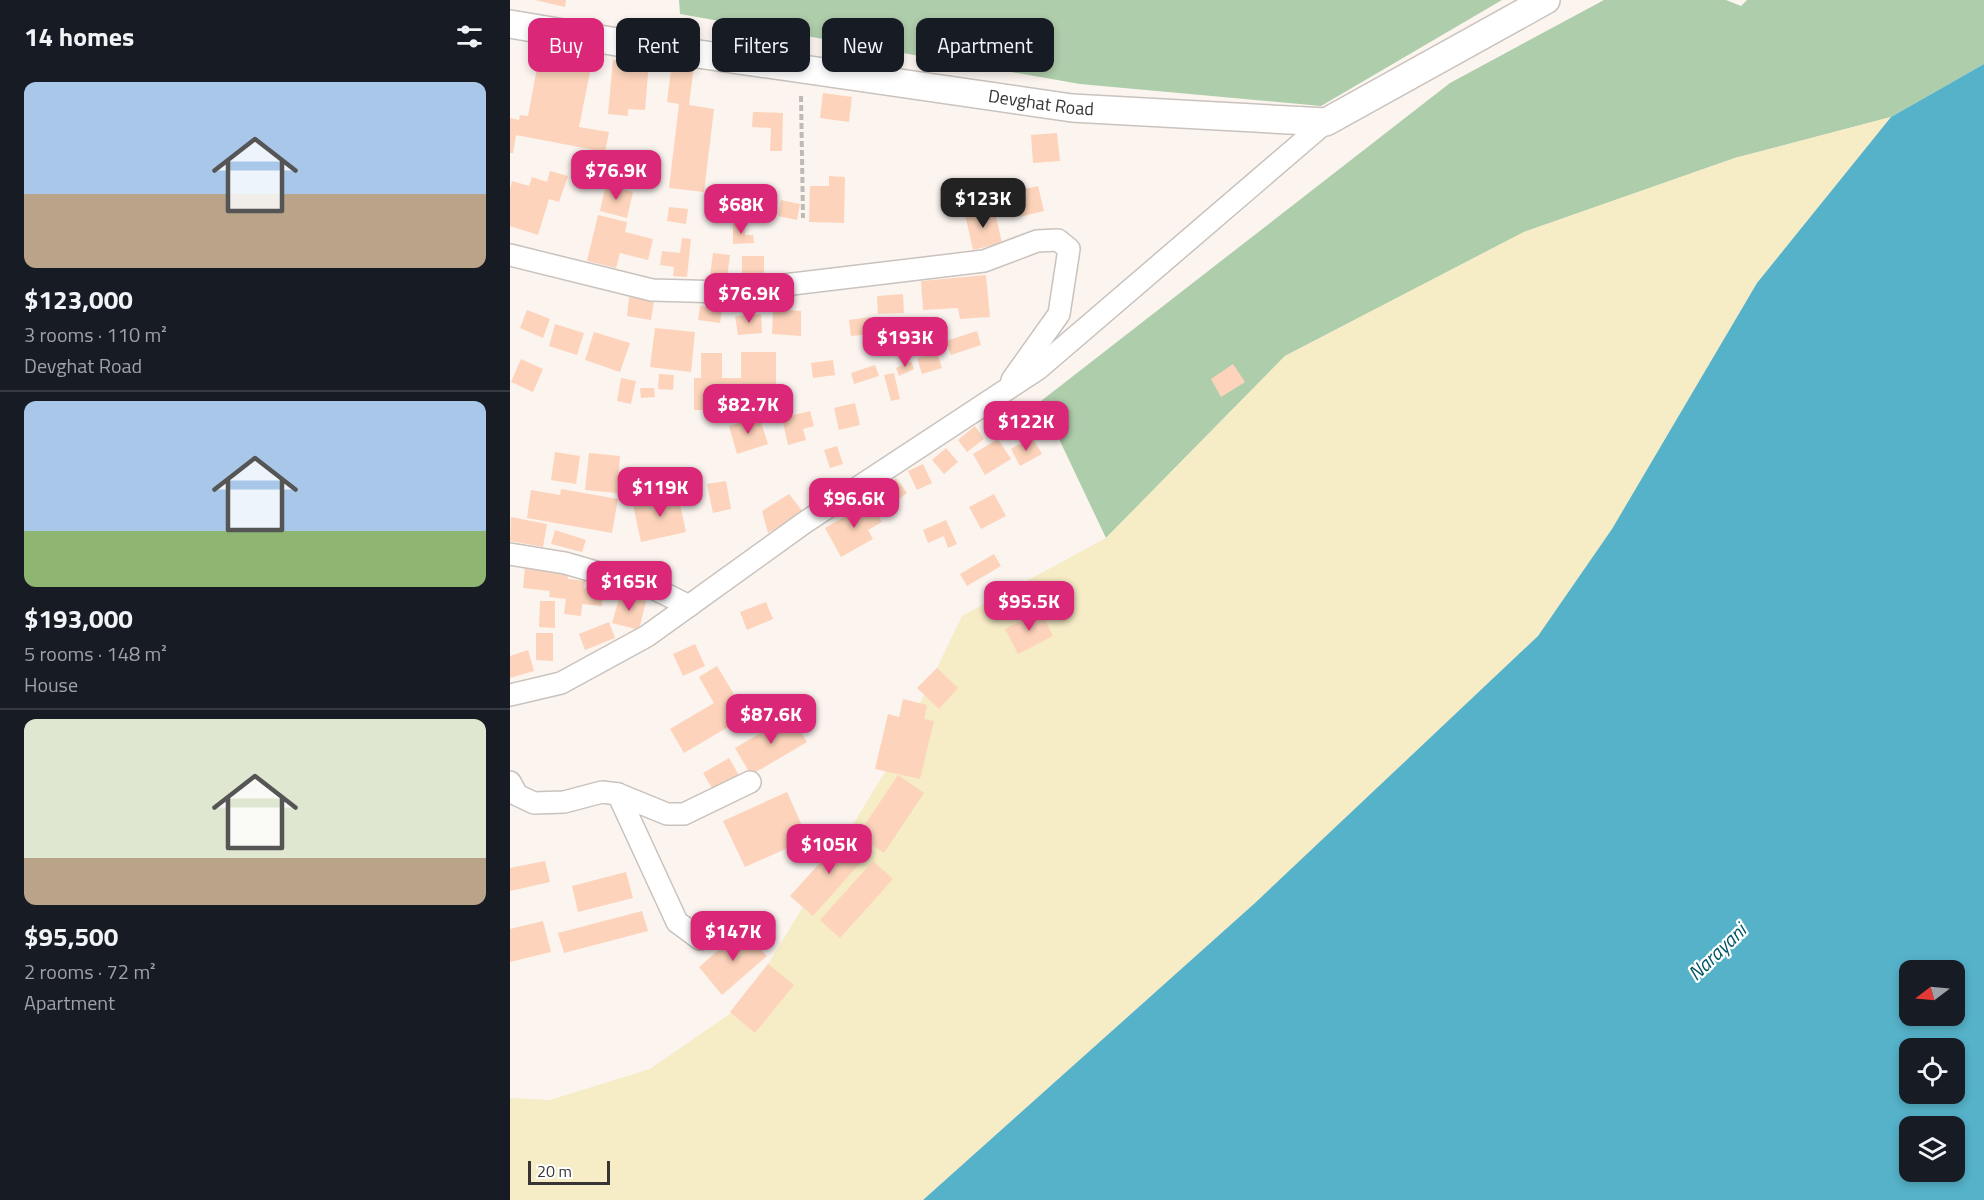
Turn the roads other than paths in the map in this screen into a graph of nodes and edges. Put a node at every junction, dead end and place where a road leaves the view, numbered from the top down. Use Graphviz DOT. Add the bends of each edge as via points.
graph roads {
  1 [pos="1546,0"];
  2 [pos="510,24"];
  3 [pos="1326,122"];
  4 [pos="510,255"];
  5 [pos="1004,391"];
  6 [pos="510,554"];
  7 [pos="689,606"];
  8 [pos="510,695"];
  9 [pos="510,782"];
  10 [pos="750,782"];
  11 [pos="618,794"];
  12 [pos="700,939"];
  1 -- 3 [label="street"];
  2 -- 3 [label="street, Devghat Road" via="1072,108"];
  3 -- 5 [label="street" via="1038,369"];
  4 -- 5 [label="street" via="652,290 725,292 984,261 1036,241 1058,240 1069,249 1059,315"];
  5 -- 7 [label="street" via="804,523"];
  6 -- 7 [label="street" via="565,563 655,589"];
  7 -- 8 [label="street" via="647,636 561,683"];
  9 -- 11 [label="street" via="517,795 534,803 564,802 602,792"];
  10 -- 11 [label="street" via="684,814 667,814"];
  11 -- 12 [label="street" via="677,922"];
}
